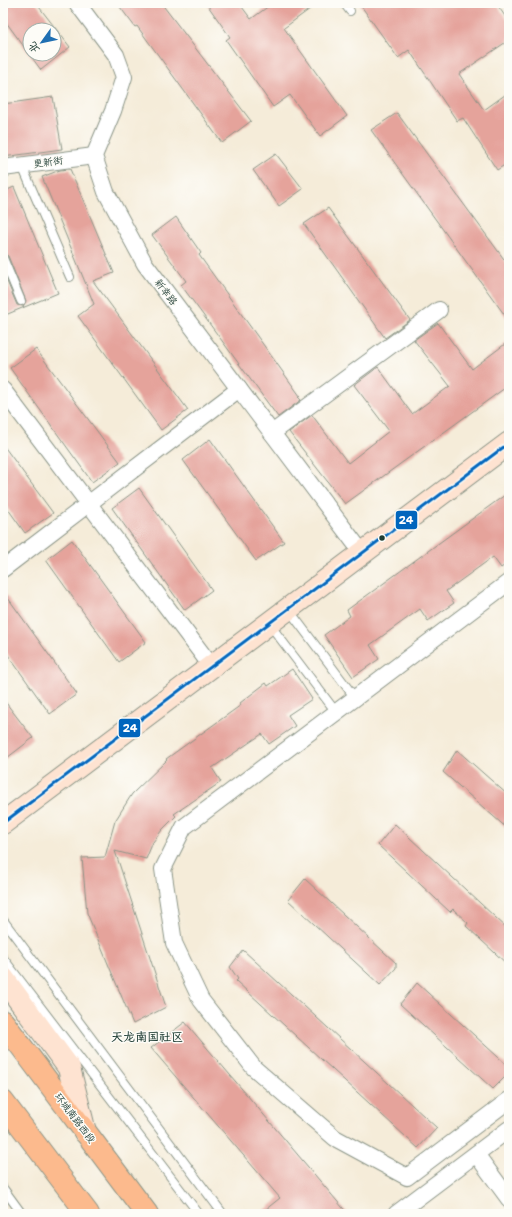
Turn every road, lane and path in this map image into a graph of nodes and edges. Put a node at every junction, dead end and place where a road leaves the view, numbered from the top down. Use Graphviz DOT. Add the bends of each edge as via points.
graph roads {
  1 [pos="77,3"];
  2 [pos="344,3"];
  3 [pos="350,11"];
  4 [pos="94,156"];
  5 [pos="22,166"];
  6 [pos="3,168"];
  7 [pos="3,258"];
  8 [pos="70,277"];
  9 [pos="21,301"];
  10 [pos="439,310"];
  11 [pos="239,389"];
  12 [pos="3,390"];
  13 [pos="272,433"];
  14 [pos="509,443"];
  15 [pos="89,504"];
  16 [pos="363,554"];
  17 [pos="3,569"];
  18 [pos="509,582"];
  19 [pos="289,610"];
  20 [pos="269,624"];
  21 [pos="212,667"];
  22 [pos="355,698"];
  23 [pos="336,712"];
  24 [pos="3,823"];
  25 [pos="3,920"];
  26 [pos="3,958"];
  27 [pos="3,978"];
  28 [pos="3,1022"];
  29 [pos="509,1100"];
  30 [pos="3,1102"];
  31 [pos="509,1129"];
  32 [pos="85,1132"];
  33 [pos="476,1154"];
  34 [pos="3,1188"];
  35 [pos="509,1199"];
  36 [pos="403,1212"];
  37 [pos="22,1214"];
  38 [pos="88,1214"];
  39 [pos="147,1214"];
  40 [pos="199,1214"];
  41 [pos="223,1214"];
  1 -- 4 [label="street" via="116,55 124,77"];
  2 -- 3 [label="lane"];
  4 -- 5 [label="street, 更新街"];
  4 -- 11 [label="street, 新幸路" via="106,192 145,264"];
  5 -- 6 [label="street, 更新街"];
  5 -- 8 [label="lane"];
  7 -- 9 [label="lane"];
  10 -- 13 [label="street"];
  11 -- 13 [label="street, 新幸路"];
  11 -- 15 [label="street"];
  12 -- 15 [label="street"];
  13 -- 16 [label="street, 新幸路"];
  14 -- 16 [label="street"];
  15 -- 17 [label="street"];
  15 -- 21 [label="street"];
  16 -- 19 [label="street"];
  18 -- 22 [label="street"];
  19 -- 20 [label="street"];
  19 -- 22 [label="lane"];
  20 -- 21 [label="street"];
  20 -- 23 [label="lane"];
  21 -- 24 [label="street"];
  22 -- 23 [label="street"];
  23 -- 29 [label="street" via="184,827 163,869 174,943 201,1000 254,1068 335,1138 407,1177"];
  25 -- 41 [label="lane"];
  26 -- 40 [label="lane"];
  27 -- 32 [label="street" via="69,1068"];
  28 -- 32 [label="main road, 环城南路西段"];
  30 -- 38 [label="main road"];
  31 -- 33 [label="street"];
  32 -- 39 [label="main road, 环城南路西段"];
  33 -- 35 [label="street"];
  33 -- 36 [label="street"];
  34 -- 37 [label="lane"];
}
